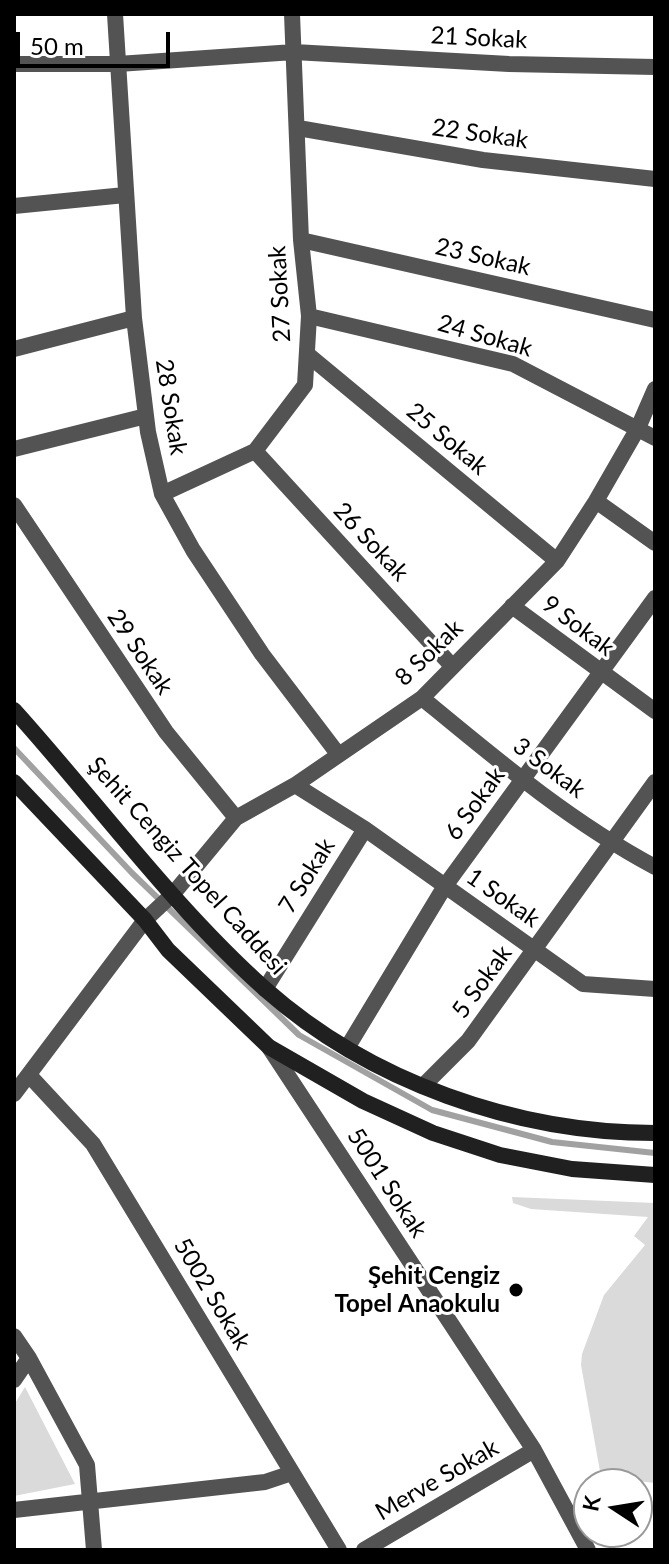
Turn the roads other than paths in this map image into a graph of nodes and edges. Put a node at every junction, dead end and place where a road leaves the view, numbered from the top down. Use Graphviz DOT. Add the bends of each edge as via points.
graph roads {
  1 [pos="115,14"];
  2 [pos="292,14"];
  3 [pos="294,52"];
  4 [pos="14,64"];
  5 [pos="118,64"];
  6 [pos="655,67"];
  7 [pos="298,128"];
  8 [pos="655,179"];
  9 [pos="125,195"];
  10 [pos="14,206"];
  11 [pos="301,240"];
  12 [pos="309,316"];
  13 [pos="134,318"];
  14 [pos="655,320"];
  15 [pos="14,349"];
  16 [pos="307,354"];
  17 [pos="655,389"];
  18 [pos="146,416"];
  19 [pos="638,428"];
  20 [pos="655,438"];
  21 [pos="14,449"];
  22 [pos="255,451"];
  23 [pos="162,494"];
  24 [pos="596,501"];
  25 [pos="14,505"];
  26 [pos="655,543"];
  27 [pos="557,561"];
  28 [pos="655,598"];
  29 [pos="512,606"];
  30 [pos="452,666"];
  31 [pos="601,673"];
  32 [pos="422,698"];
  33 [pos="14,710"];
  34 [pos="655,711"];
  35 [pos="338,754"];
  36 [pos="522,781"];
  37 [pos="14,782"];
  38 [pos="655,782"];
  39 [pos="295,785"];
  40 [pos="236,818"];
  41 [pos="365,829"];
  42 [pos="611,843"];
  43 [pos="655,867"];
  44 [pos="445,886"];
  45 [pos="173,894"];
  46 [pos="145,920"];
  47 [pos="535,950"];
  48 [pos="265,989"];
  49 [pos="655,989"];
  50 [pos="269,1047"];
  51 [pos="347,1048"];
  52 [pos="29,1075"];
  53 [pos="423,1086"];
  54 [pos="14,1094"];
  55 [pos="655,1133"];
  56 [pos="655,1175"];
  57 [pos="14,1336"];
  58 [pos="29,1358"];
  59 [pos="14,1380"];
  60 [pos="534,1450"];
  61 [pos="292,1473"];
  62 [pos="91,1500"];
  63 [pos="14,1510"];
  64 [pos="94,1550"];
  65 [pos="339,1550"];
  66 [pos="364,1550"];
  67 [pos="588,1550"];
  1 -- 5 [label="street, 28 Sokak"];
  2 -- 3 [label="street, 27 Sokak"];
  3 -- 5 [label="street, 21 Sokak"];
  3 -- 6 [label="street, 21 Sokak"];
  3 -- 7 [label="street, 27 Sokak"];
  4 -- 5 [label="street, 21 Sokak"];
  5 -- 9 [label="street, 28 Sokak"];
  7 -- 8 [label="street, 22 Sokak" via="483,160"];
  7 -- 11 [label="street, 27 Sokak"];
  9 -- 10 [label="street"];
  9 -- 13 [label="street, 28 Sokak"];
  11 -- 12 [label="street, 27 Sokak"];
  11 -- 14 [label="street, 23 Sokak"];
  12 -- 16 [label="street, 27 Sokak"];
  12 -- 19 [label="street, 24 Sokak" via="513,364"];
  13 -- 15 [label="street"];
  13 -- 18 [label="street, 28 Sokak"];
  16 -- 22 [label="street, 27 Sokak" via="305,385"];
  16 -- 27 [label="street, 25 Sokak"];
  17 -- 19 [label="street, 8 Sokak"];
  18 -- 21 [label="street"];
  18 -- 23 [label="street, 28 Sokak"];
  19 -- 20 [label="street, 24 Sokak"];
  19 -- 24 [label="street, 8 Sokak"];
  22 -- 23 [label="street, 27 Sokak"];
  22 -- 30 [label="street, 26 Sokak"];
  23 -- 35 [label="street, 28 Sokak" via="262,654"];
  24 -- 26 [label="street"];
  24 -- 27 [label="street, 8 Sokak"];
  25 -- 40 [label="street, 29 Sokak" via="166,732"];
  27 -- 29 [label="street, 8 Sokak"];
  28 -- 31 [label="street, 6 Sokak"];
  29 -- 30 [label="street, 8 Sokak"];
  29 -- 31 [label="street, 9 Sokak"];
  30 -- 32 [label="street, 8 Sokak"];
  31 -- 34 [label="street, 9 Sokak"];
  31 -- 36 [label="street, 6 Sokak"];
  32 -- 35 [label="street, 8 Sokak"];
  32 -- 36 [label="street, 3 Sokak"];
  33 -- 45 [label="main road, Şehit Cengiz Topel Caddesi"];
  35 -- 39 [label="street, 8 Sokak"];
  36 -- 42 [label="street, 3 Sokak"];
  36 -- 44 [label="street, 6 Sokak"];
  37 -- 46 [label="main road"];
  38 -- 42 [label="street, 5 Sokak"];
  39 -- 40 [label="street, 8 Sokak"];
  39 -- 41 [label="street, 1 Sokak"];
  40 -- 45 [label="street, 8 Sokak"];
  41 -- 44 [label="street, 1 Sokak"];
  41 -- 48 [label="street, 7 Sokak"];
  42 -- 43 [label="street, 3 Sokak"];
  42 -- 47 [label="street, 5 Sokak"];
  44 -- 47 [label="street, 1 Sokak"];
  44 -- 51 [label="street, 6 Sokak"];
  45 -- 46 [label="street, 8 Sokak"];
  45 -- 48 [label="main road, Şehit Cengiz Topel Caddesi"];
  46 -- 50 [label="main road" via="168,950"];
  46 -- 52 [label="street, 8 Sokak"];
  47 -- 49 [label="street, 1 Sokak" via="583,984"];
  47 -- 53 [label="street, 5 Sokak" via="468,1041"];
  48 -- 51 [label="main road, Şehit Cengiz Topel Caddesi"];
  50 -- 56 [label="main road" via="363,1101 433,1133 500,1155 572,1169"];
  50 -- 60 [label="street, 5001 Sokak"];
  51 -- 53 [label="main road, Şehit Cengiz Topel Caddesi"];
  52 -- 54 [label="street, 8 Sokak"];
  52 -- 61 [label="street, 5002 Sokak" via="93,1144"];
  53 -- 55 [label="main road, Şehit Cengiz Topel Caddesi" via="511,1116"];
  57 -- 58 [label="street"];
  58 -- 59 [label="street"];
  58 -- 62 [label="street" via="87,1465"];
  60 -- 66 [label="street, Merve Sokak"];
  60 -- 67 [label="street, 5001 Sokak"];
  61 -- 62 [label="street" via="265,1482"];
  61 -- 65 [label="street, 5002 Sokak"];
  62 -- 63 [label="street"];
  62 -- 64 [label="street"];
}
